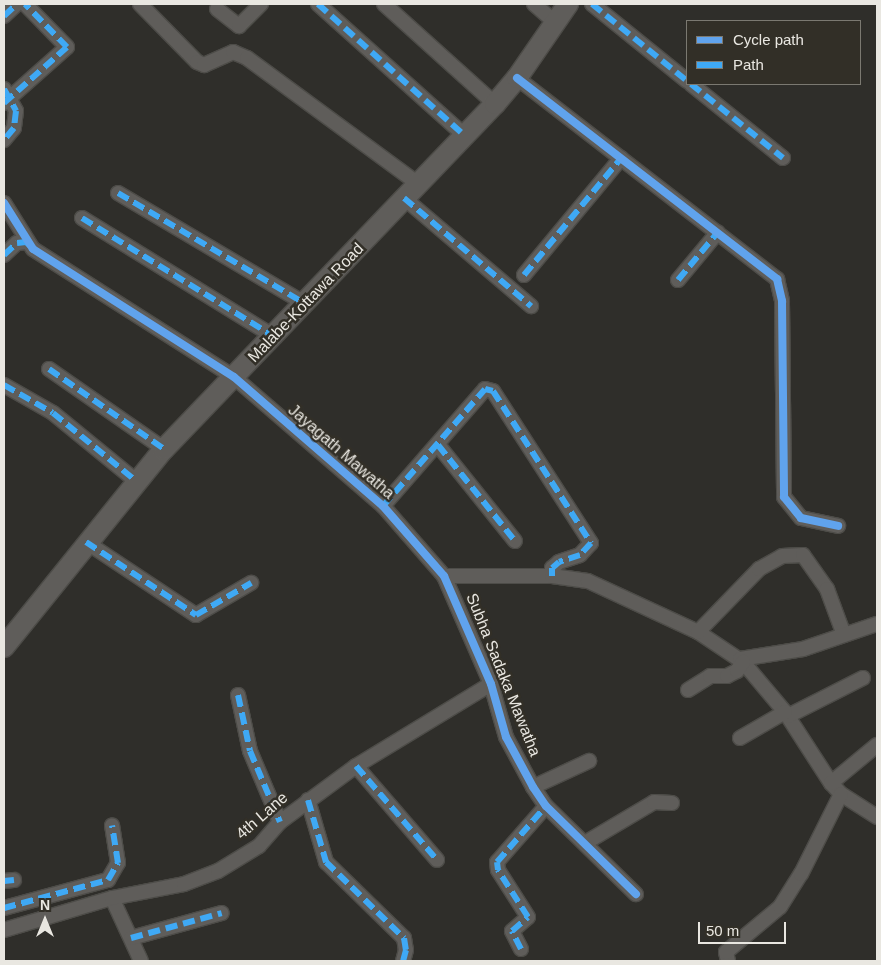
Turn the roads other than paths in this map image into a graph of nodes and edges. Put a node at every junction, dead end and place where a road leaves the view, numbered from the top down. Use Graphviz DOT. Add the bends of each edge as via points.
graph roads {
  1 [pos="17,4"];
  2 [pos="25,4"];
  3 [pos="140,4"];
  4 [pos="261,4"];
  5 [pos="318,4"];
  6 [pos="384,4"];
  7 [pos="534,4"];
  8 [pos="568,4"];
  9 [pos="592,4"];
  10 [pos="217,9"];
  11 [pos="4,16"];
  12 [pos="555,22"];
  13 [pos="517,78"];
  14 [pos="686,80"];
  15 [pos="692,85"];
  16 [pos="6,97"];
  17 [pos="495,104"];
  18 [pos="464,136"];
  19 [pos="4,140"];
  20 [pos="621,158"];
  21 [pos="784,158"];
  22 [pos="420,185"];
  23 [pos="118,192"];
  24 [pos="404,198"];
  25 [pos="4,203"];
  26 [pos="82,218"];
  27 [pos="718,232"];
  28 [pos="26,242"];
  29 [pos="4,255"];
  30 [pos="524,275"];
  31 [pos="678,280"];
  32 [pos="306,304"];
  33 [pos="531,306"];
  34 [pos="274,336"];
  35 [pos="50,369"];
  36 [pos="234,377"];
  37 [pos="4,386"];
  38 [pos="438,444"];
  39 [pos="164,449"];
  40 [pos="136,481"];
  41 [pos="383,506"];
  42 [pos="838,526"];
  43 [pos="514,541"];
  44 [pos="86,542"];
  45 [pos="444,576"];
  46 [pos="552,576"];
  47 [pos="251,583"];
  48 [pos="877,624"];
  49 [pos="698,632"];
  50 [pos="844,635"];
  51 [pos="4,647"];
  52 [pos="742,660"];
  53 [pos="863,678"];
  54 [pos="490,684"];
  55 [pos="688,690"];
  56 [pos="238,695"];
  57 [pos="786,714"];
  58 [pos="740,738"];
  59 [pos="877,745"];
  60 [pos="589,761"];
  61 [pos="356,766"];
  62 [pos="831,783"];
  63 [pos="533,787"];
  64 [pos="841,794"];
  65 [pos="308,800"];
  66 [pos="672,803"];
  67 [pos="546,806"];
  68 [pos="877,816"];
  69 [pos="280,822"];
  70 [pos="112,825"];
  71 [pos="584,843"];
  72 [pos="437,860"];
  73 [pos="636,894"];
  74 [pos="112,898"];
  75 [pos="4,908"];
  76 [pos="222,913"];
  77 [pos="4,930"];
  78 [pos="131,938"];
  79 [pos="521,949"];
  80 [pos="408,958"];
  81 [pos="141,961"];
  82 [pos="728,961"];
  1 -- 11 [label="street"];
  2 -- 16 [label="street" via="68,47"];
  3 -- 22 [label="street" via="197,62 204,65 233,52 247,58"];
  4 -- 10 [label="street" via="239,26"];
  5 -- 18 [label="street"];
  6 -- 17 [label="street"];
  7 -- 12 [label="street"];
  8 -- 12 [label="main road, Malabe-Kottawa Road"];
  9 -- 14 [label="street"];
  12 -- 13 [label="main road, Malabe-Kottawa Road"];
  13 -- 17 [label="main road, Malabe-Kottawa Road"];
  13 -- 20 [label="street"];
  15 -- 21 [label="street"];
  16 -- 19 [label="street" via="16,111 14,128"];
  17 -- 18 [label="main road, Malabe-Kottawa Road"];
  18 -- 22 [label="main road, Malabe-Kottawa Road"];
  20 -- 27 [label="street"];
  20 -- 30 [label="street"];
  22 -- 24 [label="main road, Malabe-Kottawa Road"];
  23 -- 32 [label="street"];
  24 -- 32 [label="main road, Malabe-Kottawa Road"];
  24 -- 33 [label="street"];
  25 -- 28 [label="street"];
  26 -- 34 [label="street"];
  27 -- 31 [label="street"];
  27 -- 42 [label="street" via="777,279 782,301 784,497 801,518"];
  28 -- 29 [label="street" via="17,243"];
  28 -- 36 [label="street, Jayagath Mawatha"];
  32 -- 34 [label="main road, Malabe-Kottawa Road"];
  34 -- 36 [label="main road, Malabe-Kottawa Road"];
  35 -- 39 [label="street"];
  36 -- 39 [label="main road, Malabe-Kottawa Road"];
  36 -- 41 [label="street, Jayagath Mawatha"];
  37 -- 40 [label="street" via="53,413"];
  38 -- 41 [label="street"];
  38 -- 43 [label="street"];
  38 -- 46 [label="street" via="485,389 493,391 591,543 580,555 559,562 552,568"];
  39 -- 40 [label="main road, Malabe-Kottawa Road"];
  40 -- 44 [label="main road, Malabe-Kottawa Road"];
  41 -- 45 [label="street, Jayagath Mawatha"];
  44 -- 47 [label="street" via="196,615"];
  44 -- 51 [label="main road, Malabe-Kottawa Road"];
  45 -- 46 [label="street"];
  45 -- 54 [label="street, Subha Sadaka Mawatha"];
  46 -- 49 [label="street" via="588,581"];
  48 -- 50 [label="street"];
  49 -- 50 [label="street" via="759,570 782,556 803,555 828,589"];
  49 -- 52 [label="street"];
  50 -- 52 [label="street" via="803,649"];
  52 -- 55 [label="street" via="737,671 727,676 710,676"];
  52 -- 57 [label="street"];
  53 -- 57 [label="street"];
  54 -- 61 [label="street, 4th Lane"];
  54 -- 63 [label="street, Subha Sadaka Mawatha" via="506,737"];
  56 -- 69 [label="street" via="250,751"];
  57 -- 58 [label="street"];
  57 -- 62 [label="street"];
  59 -- 62 [label="street"];
  60 -- 63 [label="street"];
  61 -- 65 [label="street, 4th Lane"];
  61 -- 72 [label="street"];
  62 -- 64 [label="street"];
  63 -- 67 [label="street, Subha Sadaka Mawatha"];
  64 -- 68 [label="street"];
  64 -- 82 [label="street" via="801,874 780,907 726,952"];
  65 -- 69 [label="street, 4th Lane"];
  65 -- 80 [label="street" via="326,862 404,938"];
  66 -- 71 [label="street" via="654,802"];
  67 -- 71 [label="street, Subha Sadaka Mawatha"];
  67 -- 79 [label="street" via="498,862 498,870 528,917 512,931"];
  69 -- 74 [label="street, 4th Lane" via="259,846 218,871 184,884"];
  70 -- 75 [label="street" via="118,863 108,880"];
  71 -- 73 [label="street, Subha Sadaka Mawatha"];
  74 -- 77 [label="street, 4th Lane"];
  74 -- 78 [label="street"];
  76 -- 78 [label="street"];
  78 -- 81 [label="street"];
}
